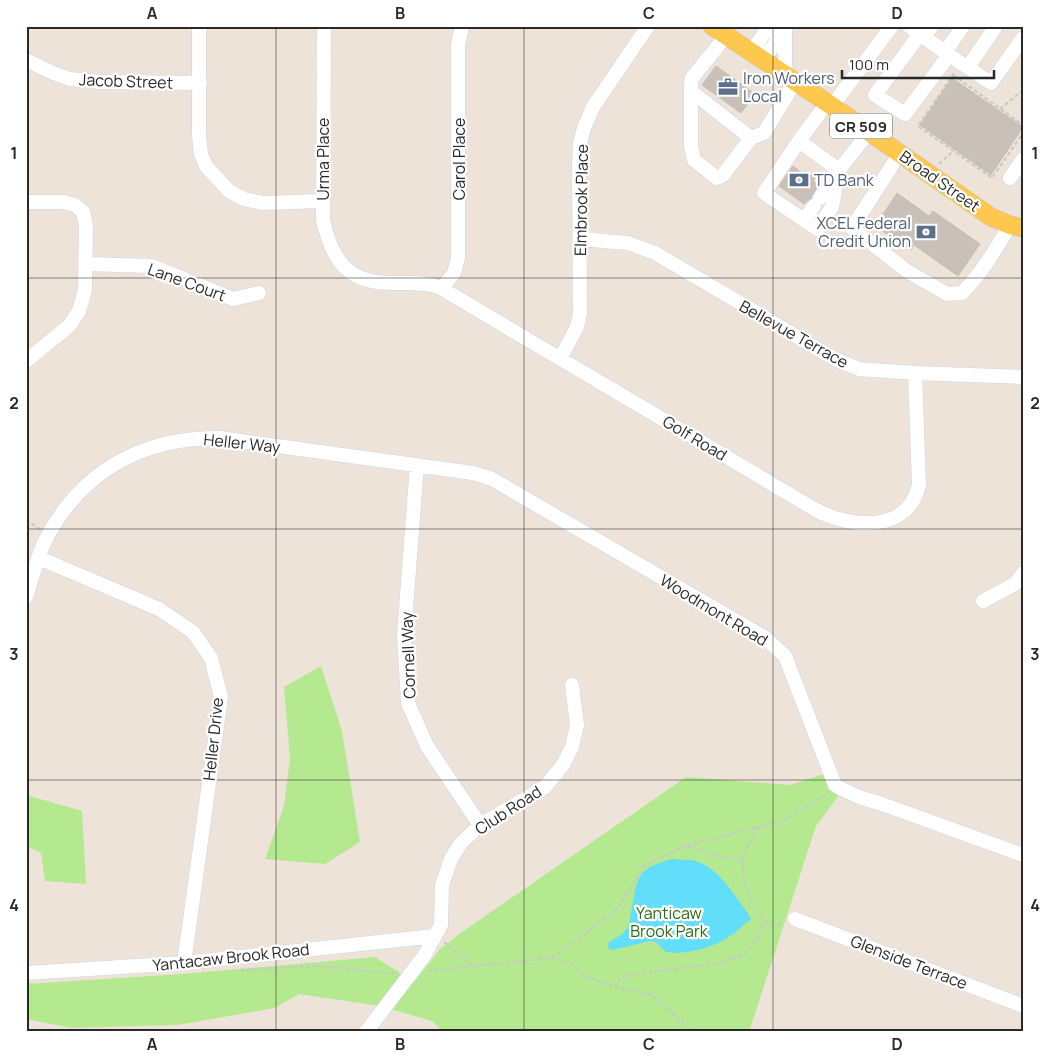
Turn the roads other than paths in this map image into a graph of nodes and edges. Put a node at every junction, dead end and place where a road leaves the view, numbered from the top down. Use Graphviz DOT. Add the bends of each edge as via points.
graph roads {
  1 [pos="199,26"];
  2 [pos="324,26"];
  3 [pos="462,26"];
  4 [pos="648,26"];
  5 [pos="770,26"];
  6 [pos="784,26"];
  7 [pos="892,26"];
  8 [pos="963,26"];
  9 [pos="996,26"];
  10 [pos="719,31"];
  11 [pos="921,31"];
  12 [pos="1023,38"];
  13 [pos="947,53"];
  14 [pos="756,56"];
  15 [pos="26,60"];
  16 [pos="968,67"];
  17 [pos="791,79"];
  18 [pos="200,83"];
  19 [pos="692,92"];
  20 [pos="829,104"];
  21 [pos="869,132"];
  22 [pos="751,138"];
  23 [pos="799,141"];
  24 [pos="900,154"];
  25 [pos="1023,159"];
  26 [pos="839,170"];
  27 [pos="1010,178"];
  28 [pos="323,201"];
  29 [pos="26,202"];
  30 [pos="804,220"];
  31 [pos="1016,226"];
  32 [pos="580,240"];
  33 [pos="86,264"];
  34 [pos="361,277"];
  35 [pos="442,288"];
  36 [pos="258,294"];
  37 [pos="560,359"];
  38 [pos="26,360"];
  39 [pos="915,373"];
  40 [pos="1023,377"];
  41 [pos="417,466"];
  42 [pos="39,558"];
  43 [pos="1023,573"];
  44 [pos="26,597"];
  45 [pos="983,602"];
  46 [pos="572,685"];
  47 [pos="480,825"];
  48 [pos="1023,855"];
  49 [pos="795,919"];
  50 [pos="435,936"];
  51 [pos="184,963"];
  52 [pos="26,972"];
  53 [pos="1023,1006"];
  54 [pos="366,1032"];
  1 -- 18 [label="street"];
  2 -- 28 [label="street, Urma Place"];
  3 -- 35 [label="street, Carol Place" via="458,44 458,258 454,272"];
  4 -- 32 [label="street, Elmbrook Place" via="593,107 584,128 579,164"];
  5 -- 14 [label="street"];
  6 -- 14 [label="street" via="779,37"];
  6 -- 17 [label="street" via="784,60"];
  7 -- 20 [label="street"];
  8 -- 13 [label="street"];
  9 -- 16 [label="street"];
  10 -- 14 [label="main road, Broad Street / CR 509"];
  10 -- 19 [label="street" via="692,78"];
  11 -- 13 [label="street"];
  11 -- 13 [label="street" via="875,95 905,114"];
  12 -- 16 [label="street" via="991,83"];
  13 -- 16 [label="street"];
  14 -- 17 [label="main road, Broad Street / CR 509"];
  15 -- 18 [label="street, Jacob Street" via="70,78 101,82"];
  17 -- 20 [label="main road, Broad Street / CR 509"];
  17 -- 22 [label="street" via="764,133"];
  18 -- 28 [label="street" via="201,154 206,166 229,191 244,199 263,202"];
  19 -- 22 [label="street"];
  19 -- 22 [label="street" via="691,146 694,160 717,178 723,175"];
  20 -- 21 [label="main road, Broad Street / CR 509"];
  20 -- 23 [label="street"];
  21 -- 24 [label="main road, Broad Street / CR 509"];
  21 -- 26 [label="street"];
  23 -- 26 [label="street"];
  23 -- 30 [label="street" via="764,193"];
  24 -- 31 [label="main road, Broad Street / CR 509" via="991,217"];
  24 -- 31 [label="street" via="852,228 907,271 947,294 962,293"];
  25 -- 27 [label="street"];
  26 -- 30 [label="street"];
  26 -- 30 [label="street" via="832,207 817,229"];
  28 -- 34 [label="street, Urma Place" via="324,227 336,258 346,269"];
  29 -- 33 [label="street" via="63,202 80,208 86,226"];
  32 -- 37 [label="street, Elmbrook Place" via="580,313 577,327"];
  32 -- 39 [label="street, Bellevue Terrace" via="628,242 655,253 835,359 859,369"];
  33 -- 36 [label="street, Lane Court" via="152,266 233,299"];
  33 -- 38 [label="street" via="85,290 74,319"];
  34 -- 35 [label="street, Golf Road" via="377,282 428,283"];
  35 -- 37 [label="street, Golf Road"];
  37 -- 39 [label="street, Golf Road" via="816,510 840,520 865,523 886,521 902,513 918,491"];
  39 -- 40 [label="street, Bellevue Terrace"];
  41 -- 42 [label="street, Heller Way" via="220,438 164,443 137,452 97,476 70,502 49,534"];
  41 -- 47 [label="street, Cornell Way" via="404,635 408,703 427,746"];
  41 -- 48 [label="street, Woodmont Road" via="473,473 492,479 764,637 785,656 835,785 859,797"];
  42 -- 44 [label="street, Heller Way"];
  42 -- 51 [label="street, Heller Drive" via="159,610 193,632 211,658 221,697"];
  43 -- 45 [label="street" via="1015,584"];
  46 -- 47 [label="street, Club Road" via="577,725 564,765 545,787"];
  47 -- 50 [label="street, Club Road" via="461,843 451,859 442,884 441,925"];
  49 -- 53 [label="street, Glenside Terrace"];
  50 -- 51 [label="street, Yantacaw Brook Road"];
  50 -- 54 [label="street, Club Road" via="424,956"];
  51 -- 52 [label="street, Yantacaw Brook Road"];
}
